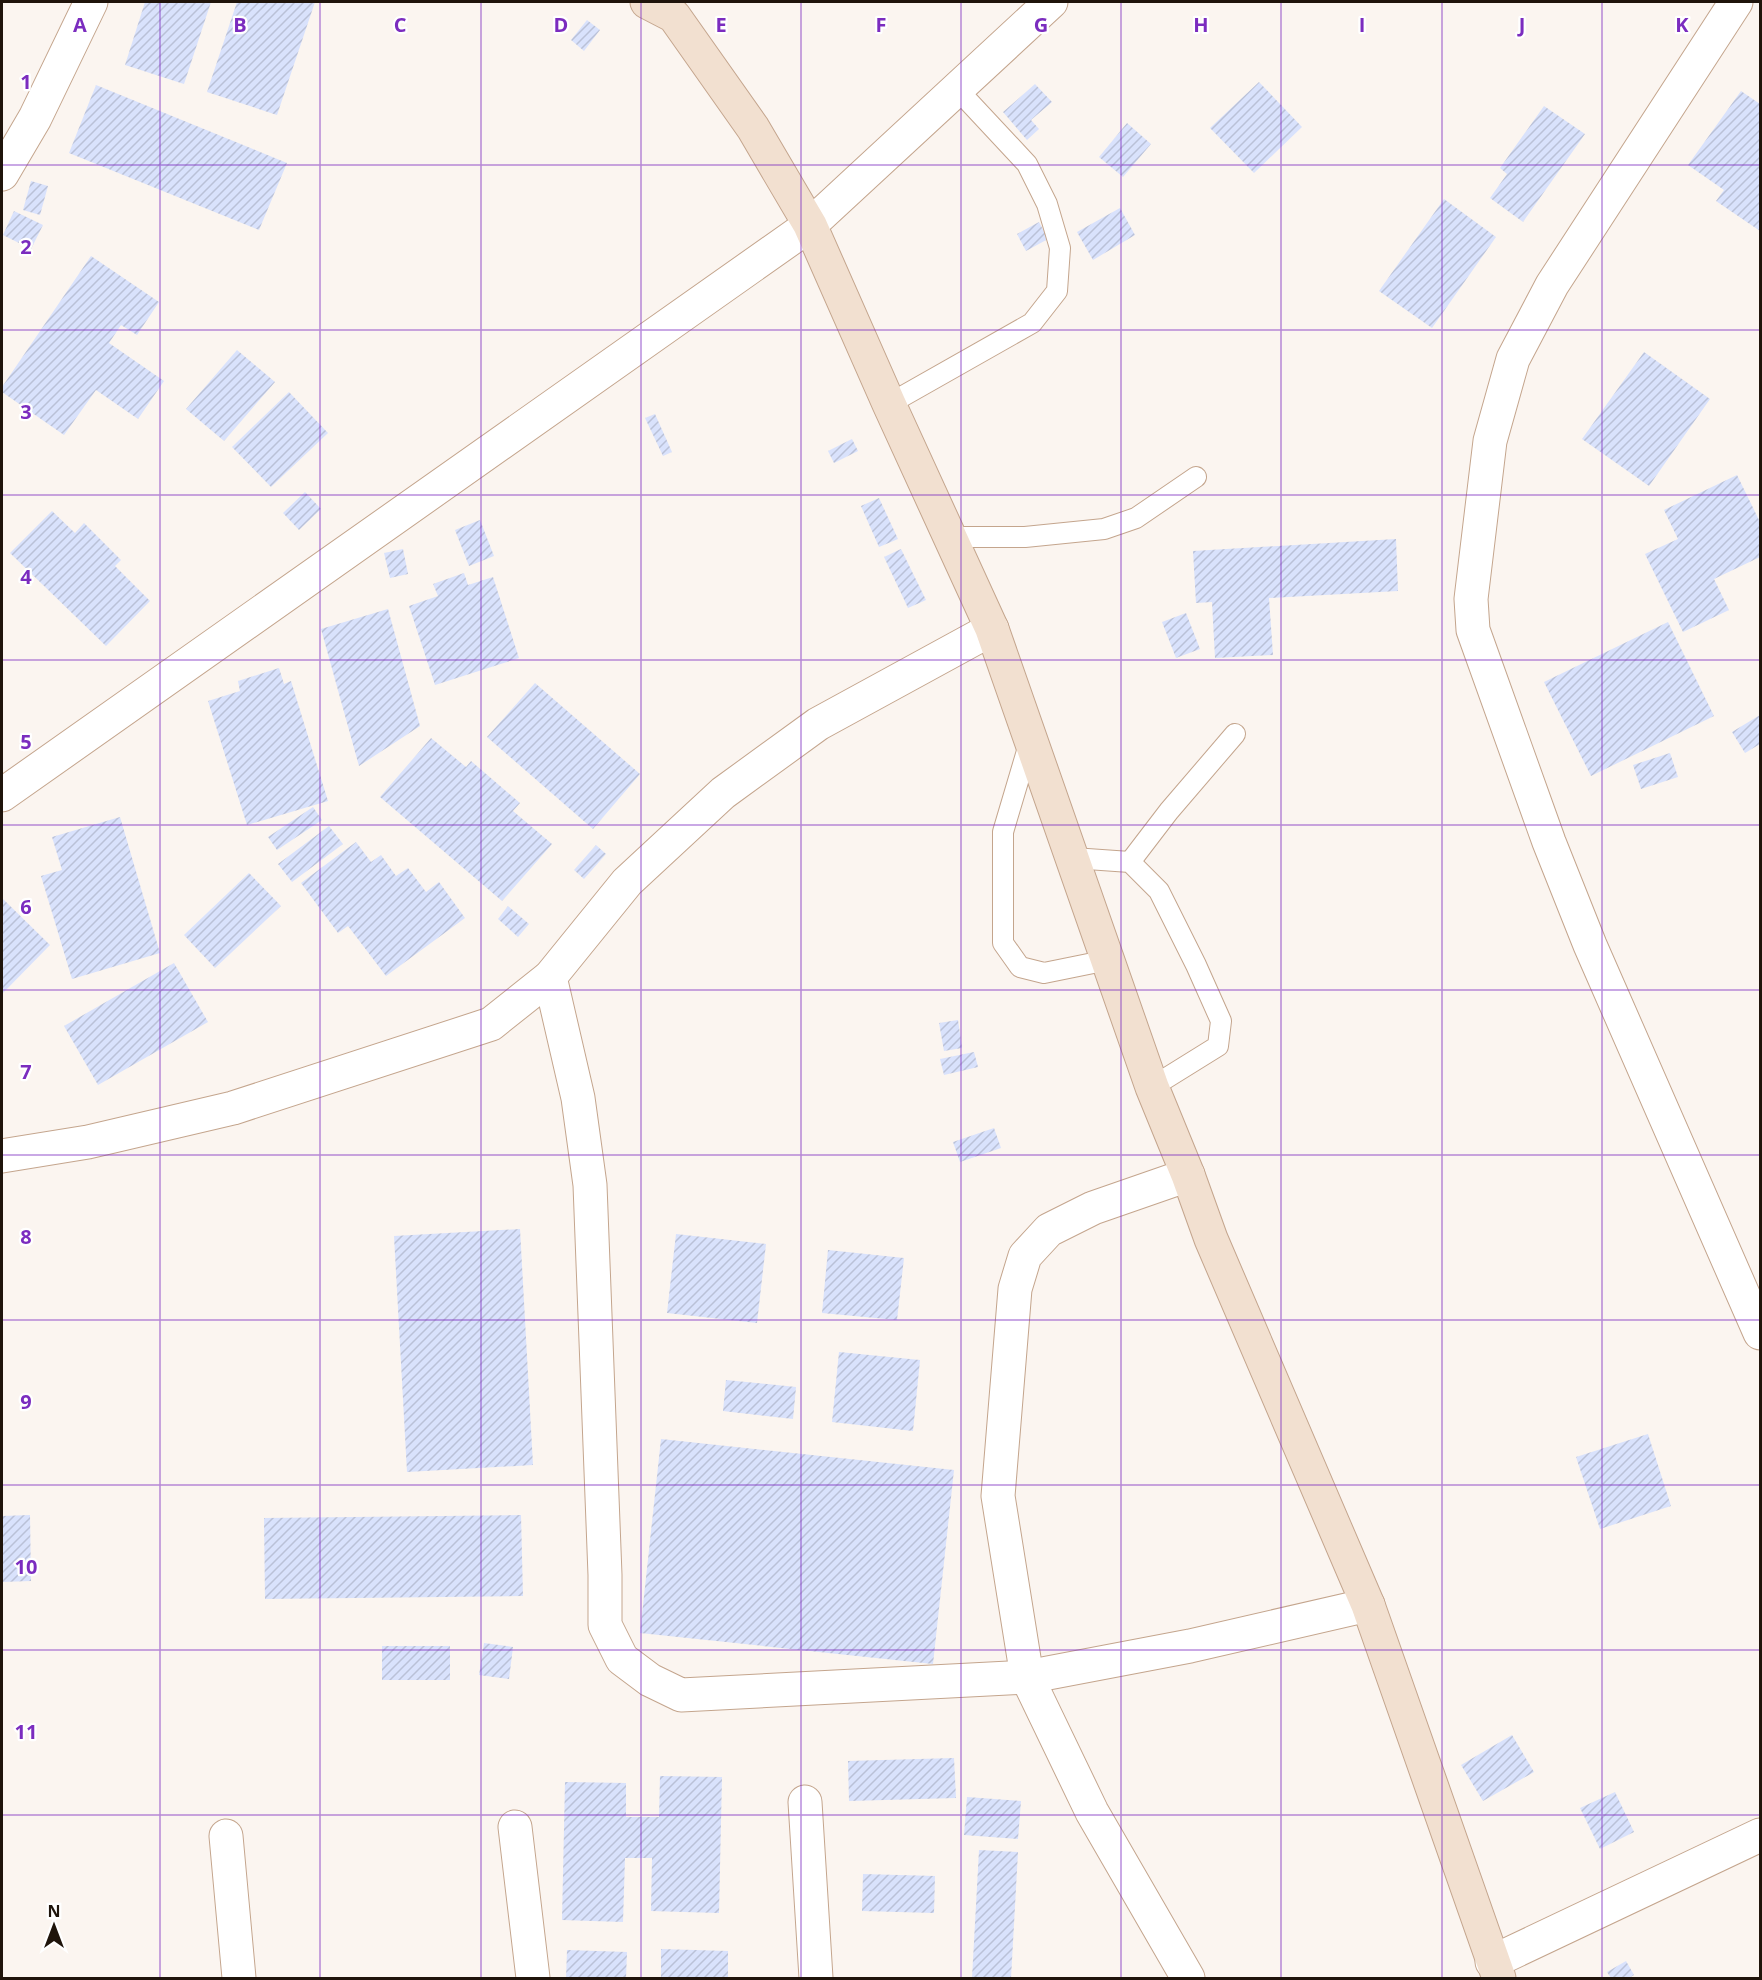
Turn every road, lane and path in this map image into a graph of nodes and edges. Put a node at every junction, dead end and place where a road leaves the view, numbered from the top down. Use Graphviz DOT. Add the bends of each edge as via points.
graph roads {
  1 [pos="91,2"];
  2 [pos="647,2"];
  3 [pos="1051,2"];
  4 [pos="1736,2"];
  5 [pos="957,89"];
  6 [pos="2,174"];
  7 [pos="810,225"];
  8 [pos="889,404"];
  9 [pos="1196,477"];
  10 [pos="950,537"];
  11 [pos="992,629"];
  12 [pos="1235,734"];
  13 [pos="1030,738"];
  14 [pos="2,795"];
  15 [pos="1072,858"];
  16 [pos="1130,862"];
  17 [pos="1108,960"];
  18 [pos="550,977"];
  19 [pos="1152,1087"];
  20 [pos="2,1156"];
  21 [pos="1188,1175"];
  22 [pos="1761,1333"];
  23 [pos="1368,1605"];
  24 [pos="1027,1677"];
  25 [pos="805,1802"];
  26 [pos="515,1827"];
  27 [pos="1761,1835"];
  28 [pos="226,1836"];
  29 [pos="1495,1970"];
  30 [pos="239,1978"];
  31 [pos="533,1978"];
  32 [pos="816,1978"];
  33 [pos="1188,1978"];
  1 -- 6 [label="street" via="35,118"];
  2 -- 7 [label="street" via="674,16 753,128"];
  3 -- 5 [label="street"];
  4 -- 22 [label="street" via="1552,285 1513,359 1490,441 1471,599 1473,630 1549,842 1590,945"];
  5 -- 7 [label="street"];
  5 -- 8 [label="lane" via="1027,164 1047,204 1060,248 1057,291 1032,323"];
  7 -- 8 [label="street"];
  7 -- 14 [label="street"];
  8 -- 10 [label="street"];
  9 -- 10 [label="lane" via="1136,518 1104,529 1025,537"];
  10 -- 11 [label="street"];
  11 -- 13 [label="street"];
  11 -- 18 [label="street" via="818,724 723,793 627,882"];
  12 -- 16 [label="lane"];
  13 -- 15 [label="street"];
  13 -- 17 [label="lane" via="1003,832 1003,943 1020,967 1044,974"];
  15 -- 16 [label="lane"];
  15 -- 17 [label="street"];
  16 -- 19 [label="lane" via="1159,891 1221,1021 1218,1046"];
  17 -- 19 [label="street"];
  18 -- 20 [label="street" via="491,1024 377,1063 233,1108 88,1142"];
  18 -- 24 [label="street" via="578,1098 590,1185 605,1625 621,1659 650,1680 681,1695"];
  19 -- 21 [label="street"];
  21 -- 23 [label="street" via="1215,1250"];
  21 -- 24 [label="street" via="1093,1208 1049,1230 1025,1256 1015,1289 998,1496"];
  23 -- 24 [label="street" via="1190,1646"];
  23 -- 29 [label="street"];
  24 -- 33 [label="street" via="1092,1812"];
  25 -- 32 [label="street"];
  26 -- 31 [label="street"];
  27 -- 29 [label="street"];
  28 -- 30 [label="street"];
}
